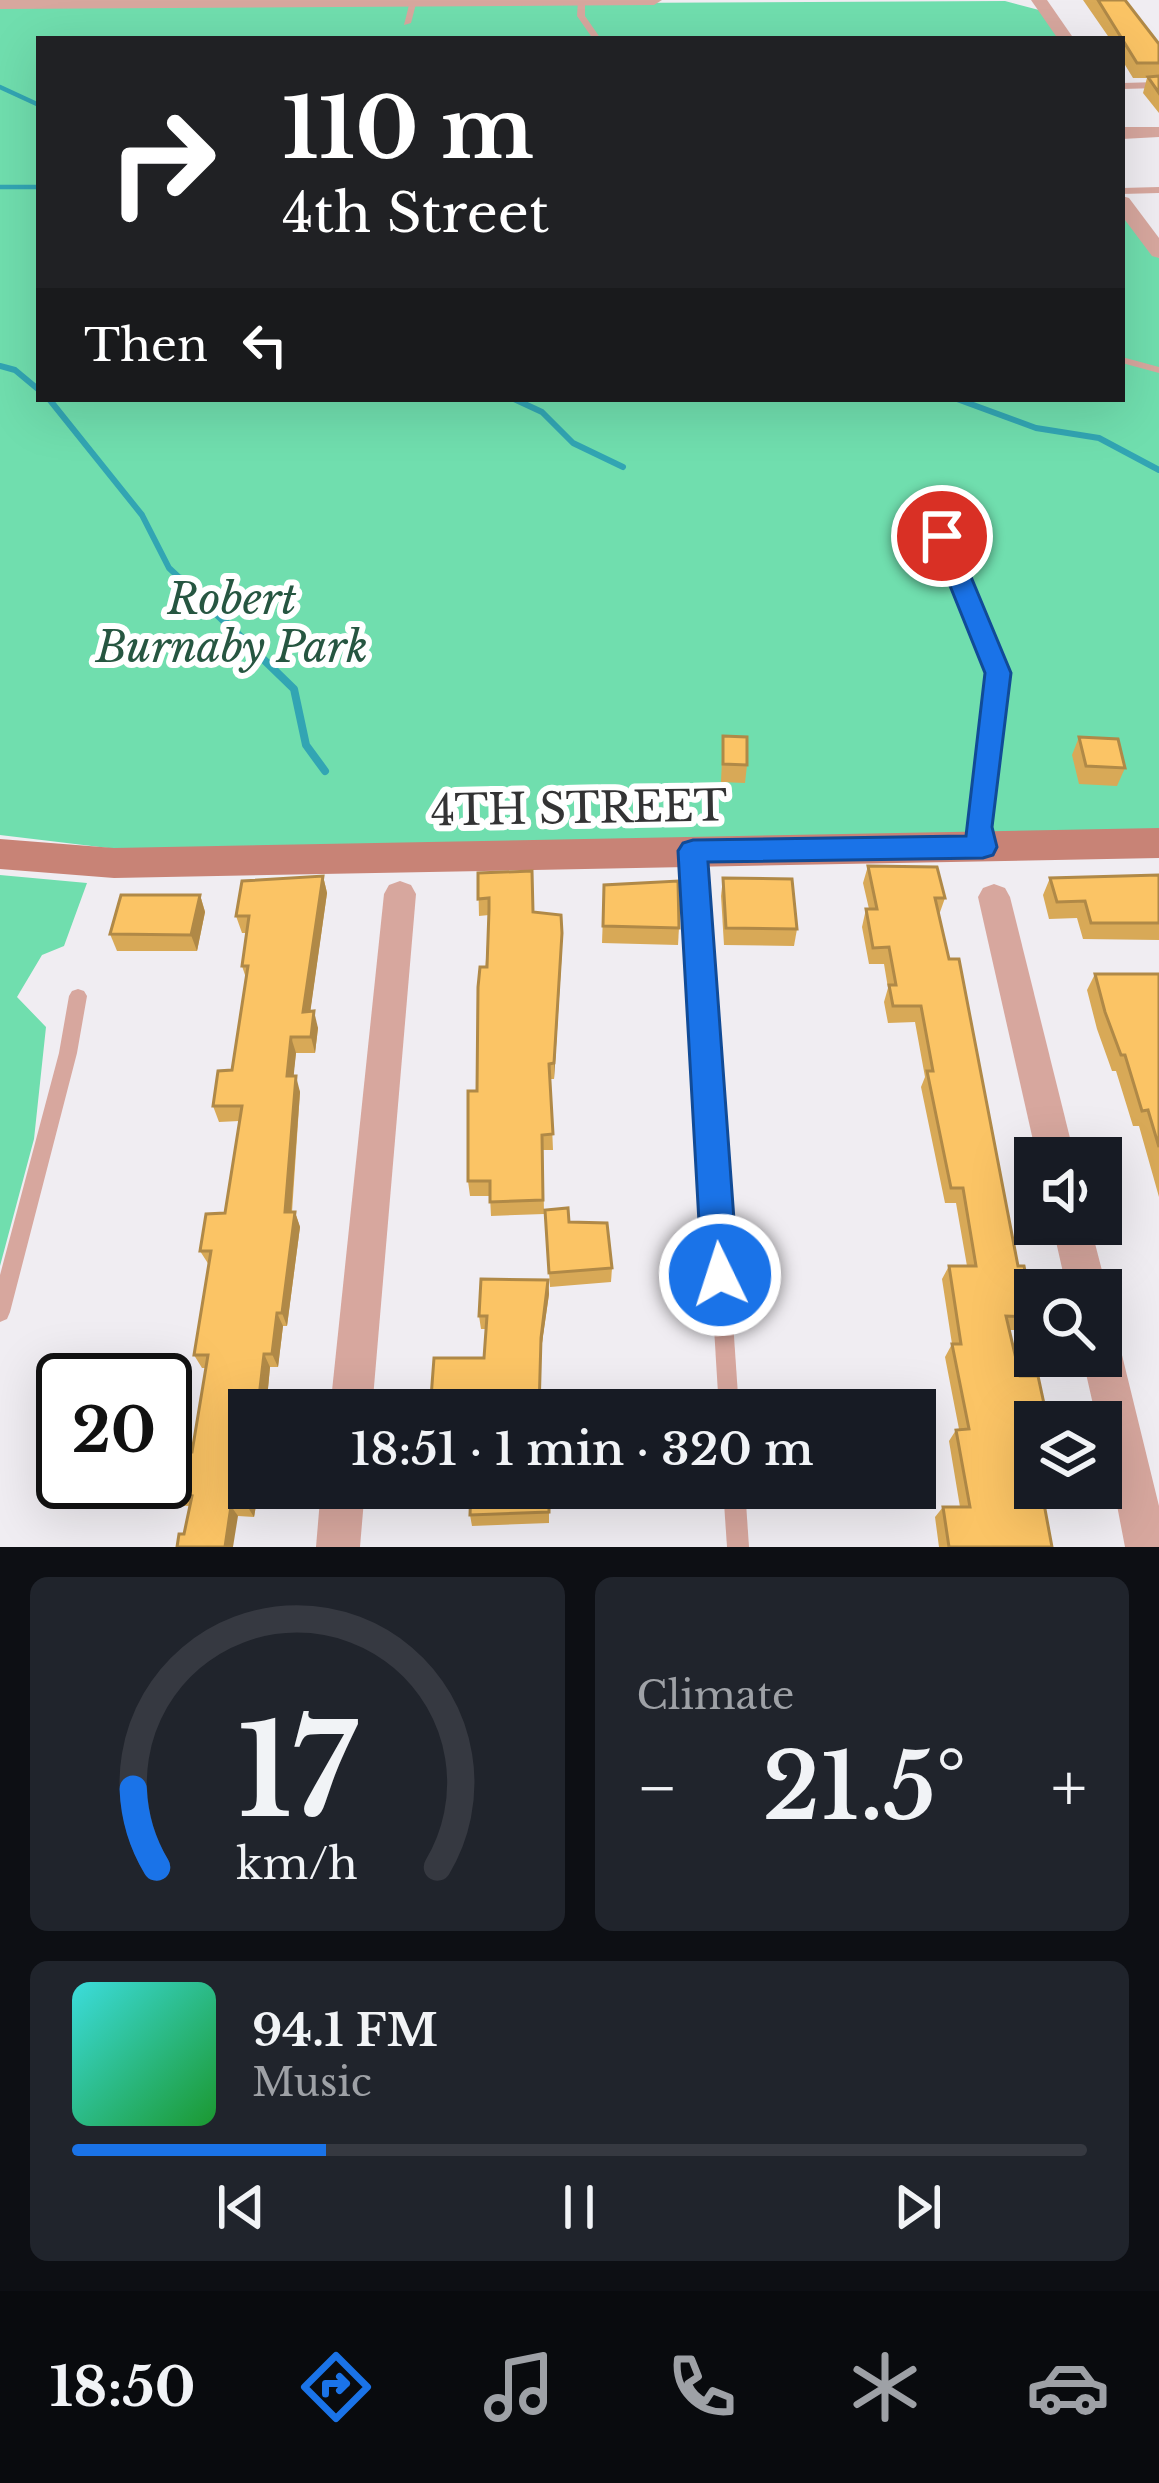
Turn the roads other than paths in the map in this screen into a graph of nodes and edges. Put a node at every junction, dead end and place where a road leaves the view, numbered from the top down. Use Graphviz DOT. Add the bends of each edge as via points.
graph roads {
  1 [pos="414,0"];
  2 [pos="654,0"];
  3 [pos="1039,0"];
  4 [pos="581,1"];
  5 [pos="0,4"];
  6 [pos="407,23"];
  7 [pos="595,36"];
  8 [pos="1064,36"];
  9 [pos="1159,85"];
  10 [pos="1125,86"];
  11 [pos="1125,133"];
  12 [pos="1159,133"];
  13 [pos="1125,190"];
  14 [pos="1159,190"];
  15 [pos="1125,206"];
  16 [pos="1159,252"];
  17 [pos="1125,360"];
  18 [pos="1159,370"];
  19 [pos="942,536"];
  20 [pos="1159,843"];
  21 [pos="983,847"];
  22 [pos="693,851"];
  23 [pos="0,854"];
  24 [pos="400,895"];
  25 [pos="994,897"];
  26 [pos="78,996"];
  27 [pos="1051,1137"];
  28 [pos="0,1312"];
  29 [pos="1107,1377"];
  30 [pos="353,1389"];
  31 [pos="728,1389"];
  32 [pos="341,1509"];
  33 [pos="735,1509"];
  34 [pos="338,1547"];
  35 [pos="738,1547"];
  36 [pos="1147,1547"];
  1 -- 4 [label="street"];
  1 -- 5 [label="street"];
  1 -- 6 [label="lane"];
  2 -- 4 [label="street"];
  3 -- 8 [label="street"];
  4 -- 7 [label="lane"];
  9 -- 10 [label="lane"];
  11 -- 12 [label="street"];
  13 -- 14 [label="lane"];
  15 -- 16 [label="street"];
  17 -- 18 [label="lane"];
  19 -- 21 [label="lane" via="998,673 978,827"];
  20 -- 21 [label="street, 4TH STREET"];
  21 -- 22 [label="street, 4TH STREET"];
  22 -- 23 [label="street, 4TH STREET" via="114,862"];
  22 -- 31 [label="lane"];
  24 -- 30 [label="street"];
  25 -- 27 [label="street"];
  26 -- 28 [label="lane"];
  29 -- 36 [label="street"];
  32 -- 34 [label="street"];
  33 -- 35 [label="lane"];
}
